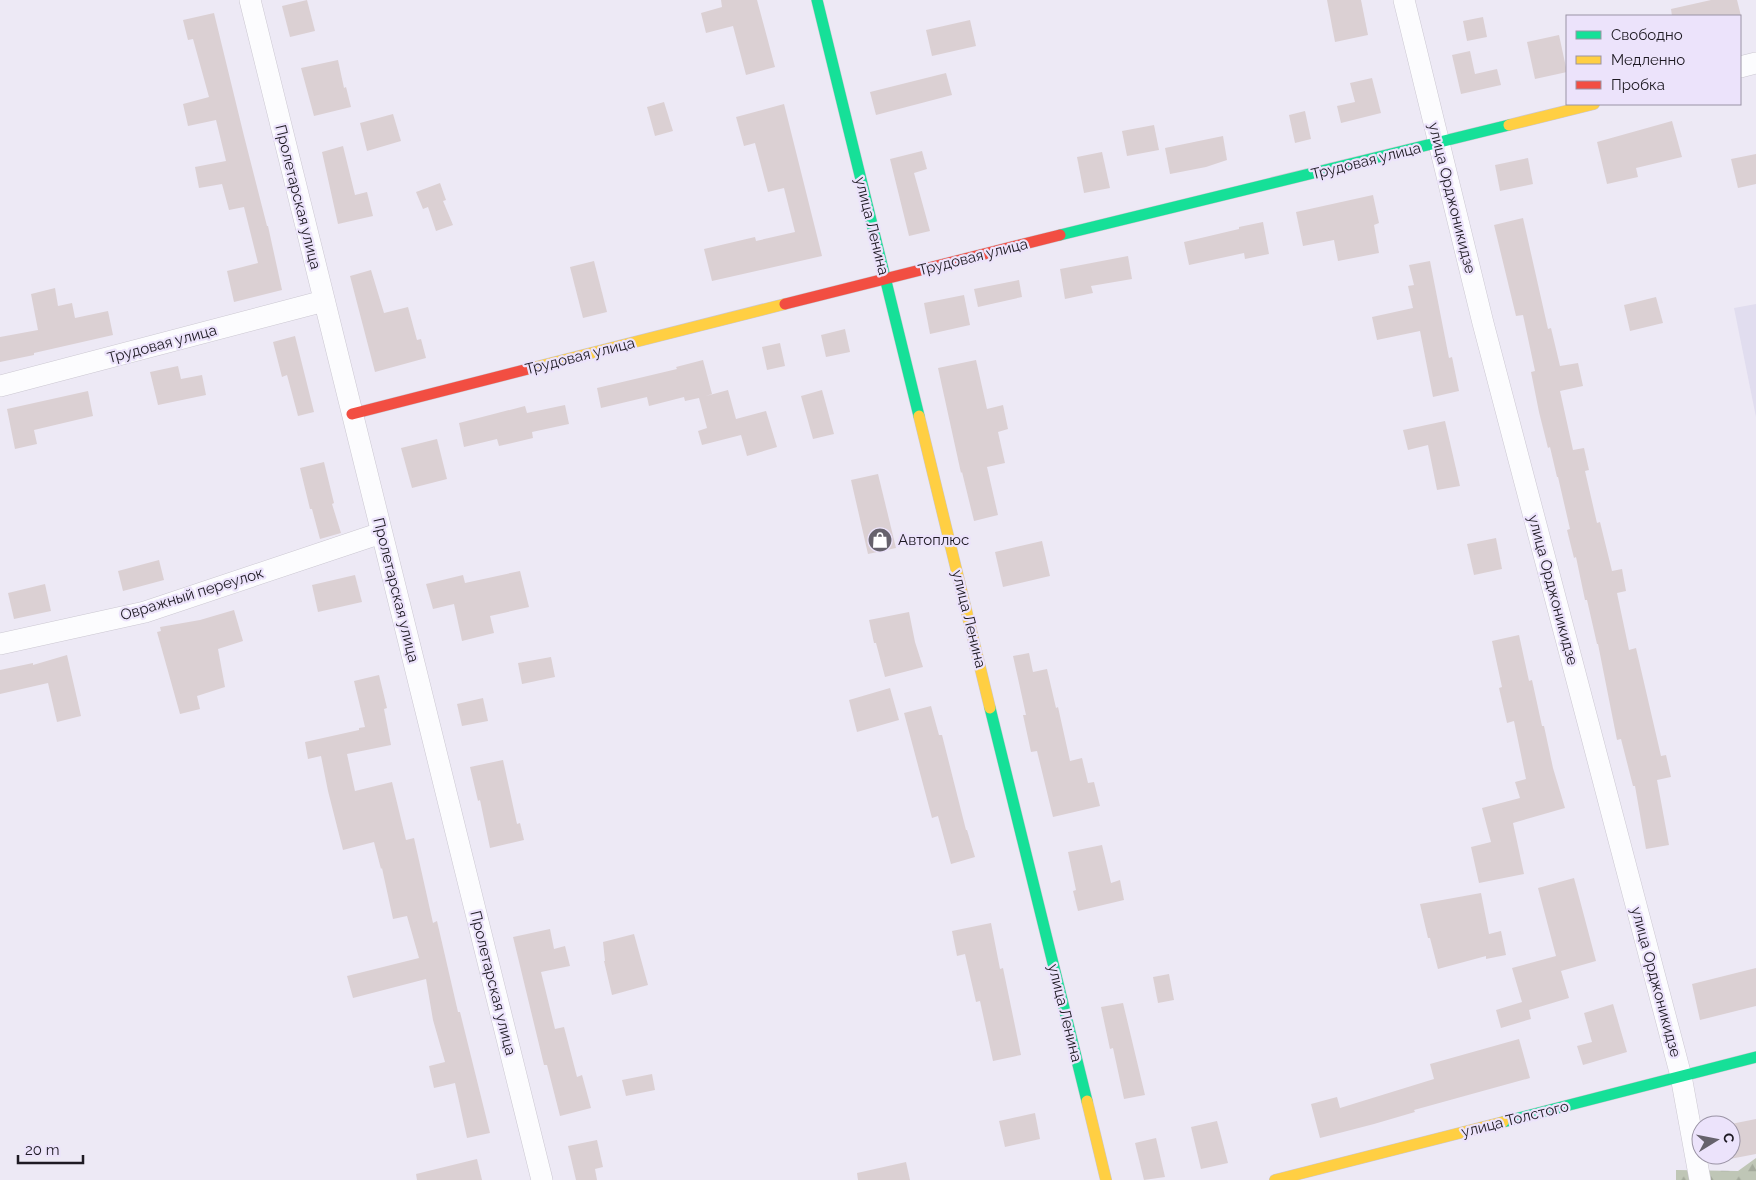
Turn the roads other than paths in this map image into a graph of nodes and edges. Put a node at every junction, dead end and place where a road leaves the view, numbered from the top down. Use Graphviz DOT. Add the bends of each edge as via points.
graph roads {
  1 [pos="250,0"];
  2 [pos="817,0"];
  3 [pos="1404,0"];
  4 [pos="1756,63"];
  5 [pos="1741,67"];
  6 [pos="1590,105"];
  7 [pos="1439,143"];
  8 [pos="885,278"];
  9 [pos="324,301"];
  10 [pos="0,386"];
  11 [pos="352,414"];
  12 [pos="381,533"];
  13 [pos="0,644"];
  14 [pos="1756,1057"];
  15 [pos="1681,1076"];
  16 [pos="542,1180"];
  17 [pos="1106,1180"];
  18 [pos="1275,1180"];
  19 [pos="1700,1180"];
  1 -- 9 [label="street, Пролетарская улица"];
  2 -- 8 [label="street, улица Ленина"];
  3 -- 7 [label="street, улица Орджоникидзе"];
  4 -- 5 [label="street"];
  6 -- 7 [label="street, Трудовая улица"];
  7 -- 8 [label="street, Трудовая улица"];
  7 -- 15 [label="street, улица Орджоникидзе"];
  8 -- 11 [label="street, Трудовая улица"];
  8 -- 17 [label="street, улица Ленина"];
  9 -- 10 [label="street, Трудовая улица"];
  9 -- 11 [label="street, Пролетарская улица"];
  11 -- 12 [label="street, Пролетарская улица"];
  12 -- 13 [label="street, Овражный переулок" via="145,612"];
  12 -- 16 [label="street, Пролетарская улица"];
  14 -- 15 [label="street, улица Толстого"];
  15 -- 18 [label="street, улица Толстого"];
  15 -- 19 [label="street, улица Орджоникидзе"];
}
